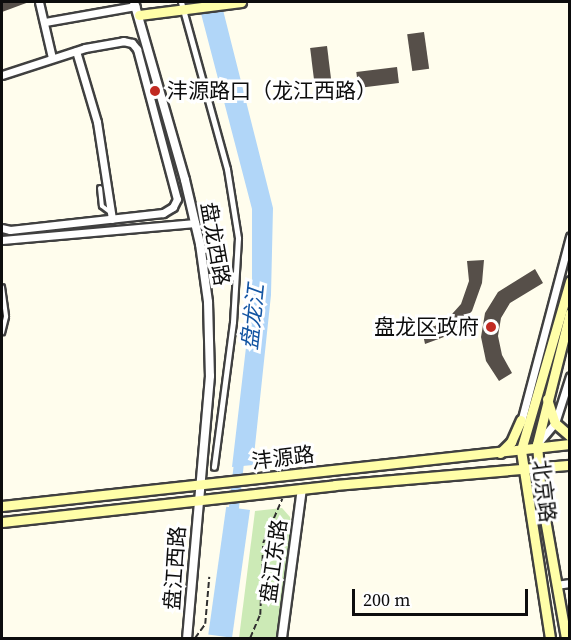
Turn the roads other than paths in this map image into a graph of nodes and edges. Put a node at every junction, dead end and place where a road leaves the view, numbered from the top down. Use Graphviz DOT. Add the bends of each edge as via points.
graph roads {
  1 [pos="39,2"];
  2 [pos="238,2"];
  3 [pos="181,5"];
  4 [pos="136,7"];
  5 [pos="45,22"];
  6 [pos="76,51"];
  7 [pos="52,58"];
  8 [pos="2,75"];
  9 [pos="100,188"];
  10 [pos="111,215"];
  11 [pos="195,224"];
  12 [pos="2,228"];
  13 [pos="570,236"];
  14 [pos="2,240"];
  15 [pos="570,281"];
  16 [pos="2,287"];
  17 [pos="570,313"];
  18 [pos="2,333"];
  19 [pos="570,376"];
  20 [pos="547,398"];
  21 [pos="521,420"];
  22 [pos="555,423"];
  23 [pos="570,436"];
  24 [pos="570,444"];
  25 [pos="522,445"];
  26 [pos="537,446"];
  27 [pos="500,453"];
  28 [pos="570,465"];
  29 [pos="214,467"];
  30 [pos="538,468"];
  31 [pos="522,469"];
  32 [pos="201,485"];
  33 [pos="302,489"];
  34 [pos="198,500"];
  35 [pos="2,506"];
  36 [pos="2,522"];
  37 [pos="570,583"];
  38 [pos="556,585"];
  39 [pos="187,639"];
  40 [pos="282,639"];
  41 [pos="550,639"];
  42 [pos="566,639"];
  1 -- 5 [label="street"];
  2 -- 3 [label="main road" via="198,8"];
  3 -- 4 [label="main road"];
  3 -- 29 [label="street" via="227,169 238,238 233,322"];
  4 -- 5 [label="street"];
  4 -- 11 [label="street, 盘龙西路"];
  5 -- 7 [label="street"];
  6 -- 7 [label="street"];
  6 -- 10 [label="street" via="97,122"];
  6 -- 10 [label="street" via="123,41 135,46 176,195 176,203 167,213"];
  7 -- 8 [label="street"];
  9 -- 10 [label="lane" via="104,209"];
  10 -- 12 [label="street"];
  11 -- 14 [label="street"];
  11 -- 32 [label="street, 盘龙西路" via="210,339"];
  13 -- 21 [label="street"];
  15 -- 25 [label="main road, 北京路"];
  16 -- 18 [label="lane" via="6,317"];
  17 -- 20 [label="main road, 北京路"];
  19 -- 22 [label="street"];
  20 -- 22 [label="main road"];
  20 -- 26 [label="main road, 北京路"];
  21 -- 25 [label="street"];
  21 -- 27 [label="main road" via="511,442"];
  22 -- 23 [label="main road"];
  22 -- 26 [label="street"];
  24 -- 26 [label="main road, 沣源路"];
  25 -- 26 [label="main road, 沣源路"];
  25 -- 27 [label="main road, 沣源路"];
  25 -- 31 [label="main road, 北京路"];
  26 -- 30 [label="main road, 北京路"];
  27 -- 32 [label="main road, 沣源路"];
  28 -- 30 [label="main road, 沣源路"];
  30 -- 31 [label="main road, 沣源路"];
  30 -- 38 [label="main road, 北京路"];
  31 -- 33 [label="main road, 沣源路"];
  31 -- 41 [label="main road, 北京路"];
  32 -- 34 [label="street, 盘龙西路"];
  32 -- 35 [label="main road, 沣源路"];
  33 -- 34 [label="main road, 沣源路"];
  33 -- 40 [label="street, 盘江东路"];
  34 -- 36 [label="main road, 沣源路"];
  34 -- 39 [label="street, 盘江西路"];
  37 -- 38 [label="street"];
  38 -- 42 [label="main road, 北京路"];
}
